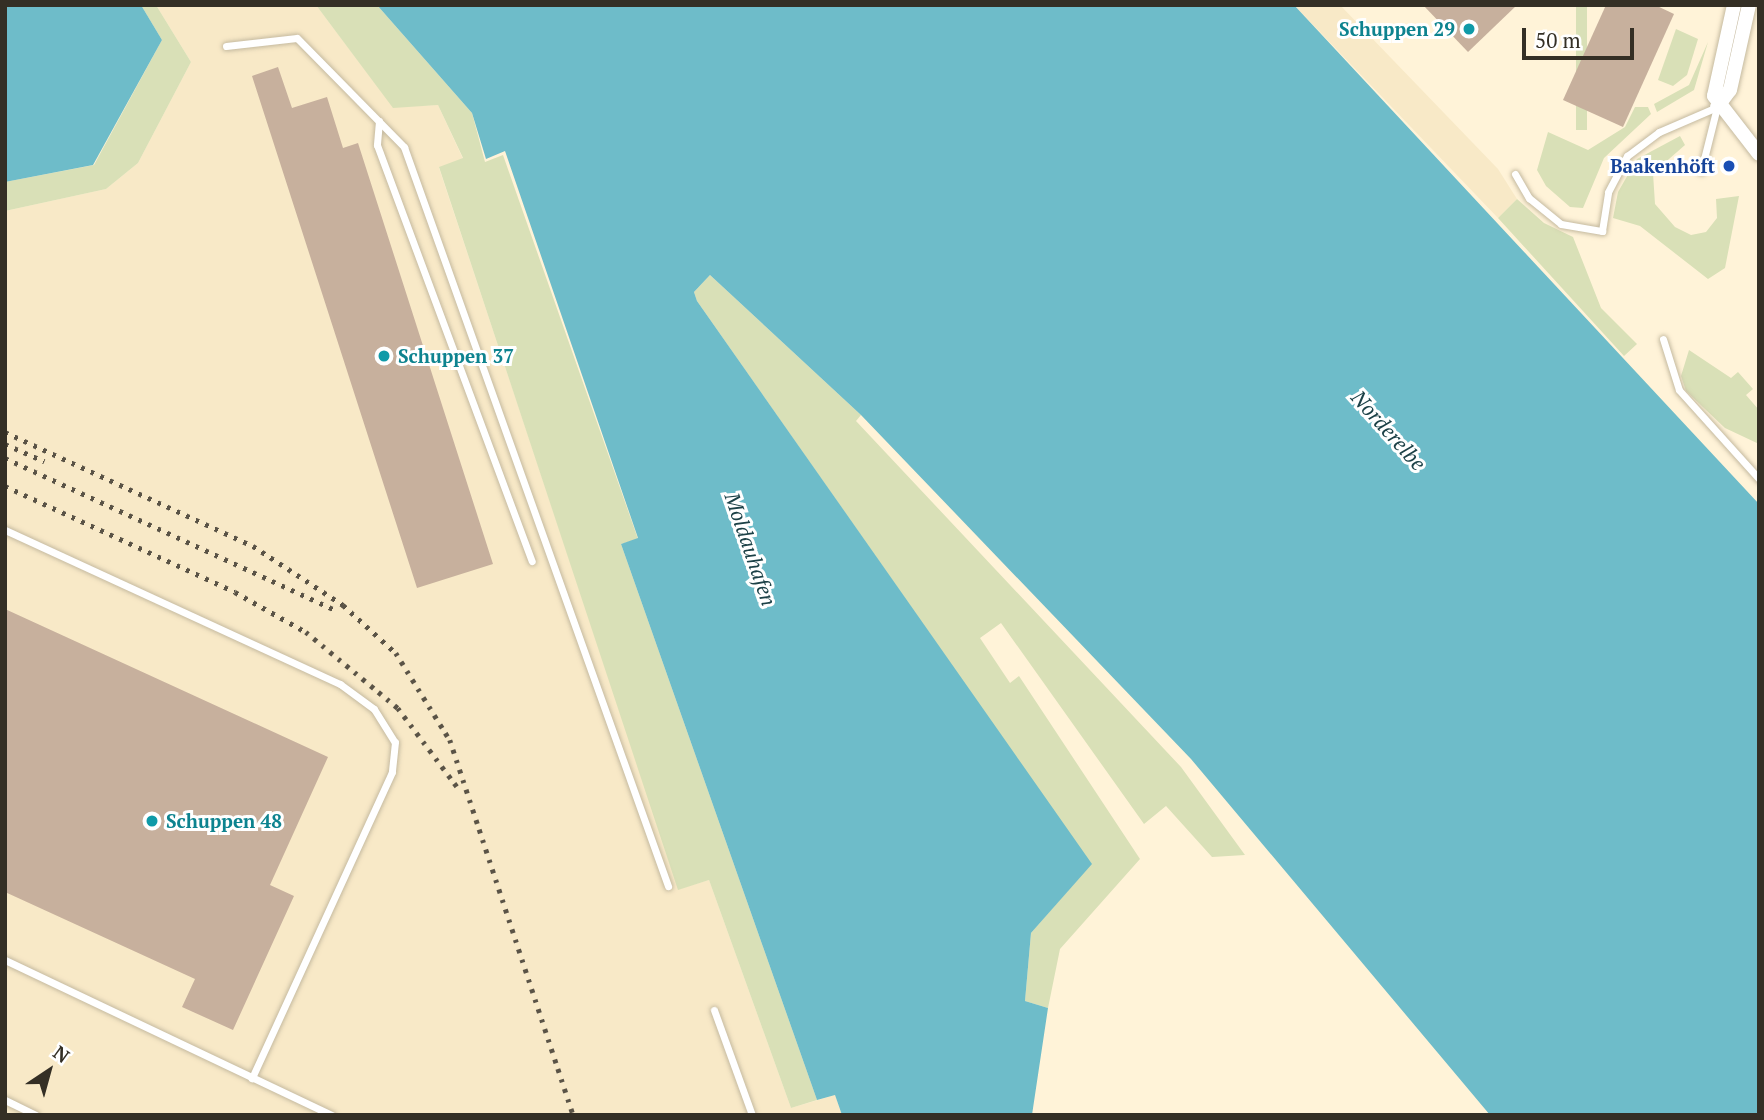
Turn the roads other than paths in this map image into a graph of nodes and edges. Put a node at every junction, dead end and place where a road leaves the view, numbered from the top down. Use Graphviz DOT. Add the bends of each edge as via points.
graph roads {
  1 [pos="1749,5"];
  2 [pos="1734,7"];
  3 [pos="226,46"];
  4 [pos="1717,107"];
  5 [pos="379,121"];
  6 [pos="1759,154"];
  7 [pos="1701,171"];
  8 [pos="1515,174"];
  9 [pos="1663,339"];
  10 [pos="1759,479"];
  11 [pos="5,530"];
  12 [pos="532,561"];
  13 [pos="668,886"];
  14 [pos="5,960"];
  15 [pos="714,1010"];
  16 [pos="252,1078"];
  17 [pos="5,1100"];
  18 [pos="36,1115"];
  19 [pos="332,1115"];
  20 [pos="752,1115"];
  1 -- 4 [label="street" via="1730,90"];
  2 -- 4 [label="street" via="1715,89"];
  3 -- 5 [label="lane" via="297,38"];
  4 -- 6 [label="street"];
  4 -- 7 [label="lane"];
  4 -- 8 [label="lane" via="1633,150 1611,183 1602,231 1555,220 1529,198"];
  5 -- 12 [label="lane" via="377,145"];
  5 -- 13 [label="lane" via="404,147"];
  9 -- 10 [label="lane" via="1679,390"];
  11 -- 16 [label="lane" via="340,684 374,709 395,742 392,772"];
  14 -- 16 [label="lane"];
  15 -- 20 [label="lane"];
  16 -- 19 [label="lane"];
  17 -- 18 [label="lane"];
}
